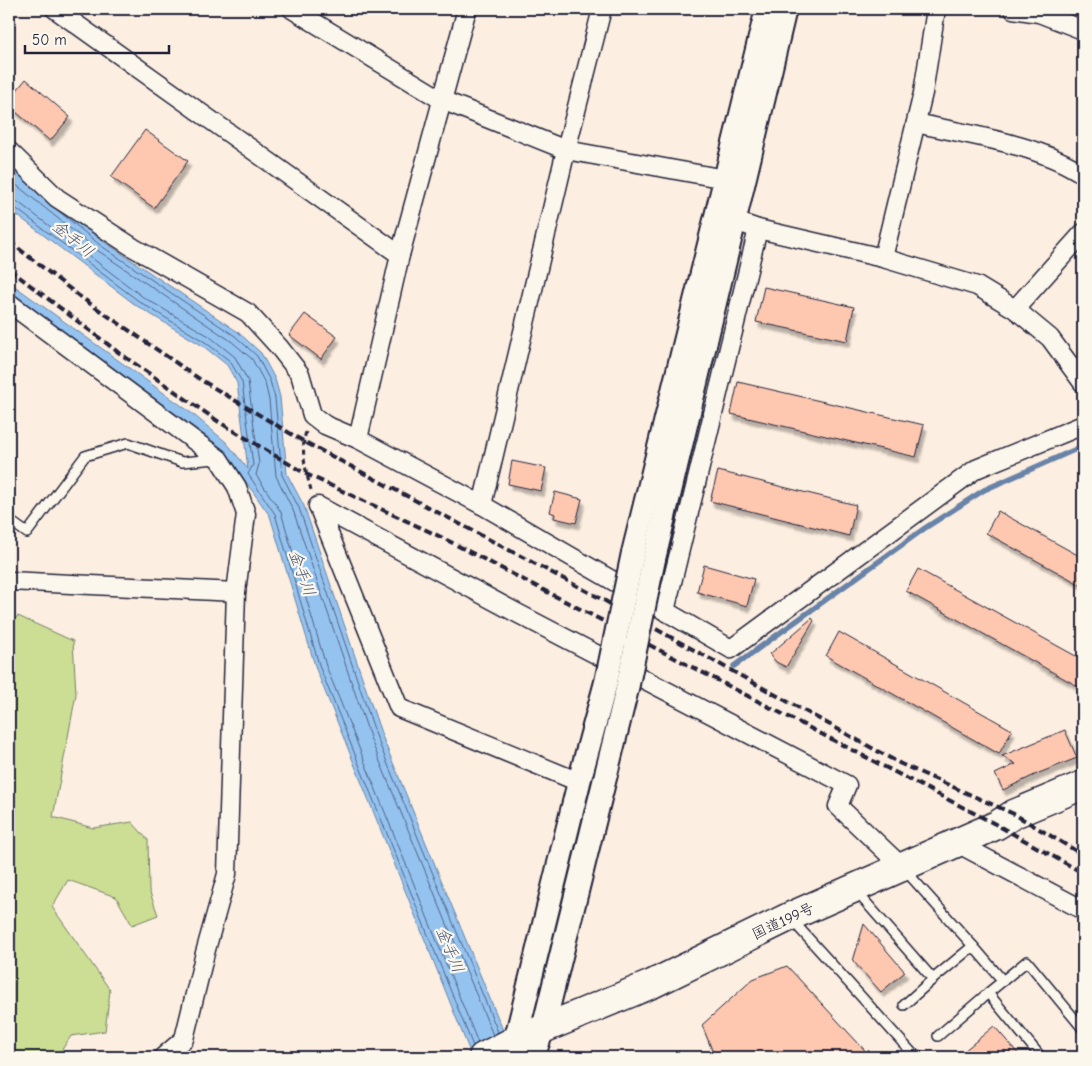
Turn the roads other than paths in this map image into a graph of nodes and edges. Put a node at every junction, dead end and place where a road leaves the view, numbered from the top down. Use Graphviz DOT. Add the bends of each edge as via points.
graph roads {
  1 [pos="55,9"];
  2 [pos="292,9"];
  3 [pos="467,9"];
  4 [pos="602,9"];
  5 [pos="767,9"];
  6 [pos="785,9"];
  7 [pos="936,9"];
  8 [pos="1013,9"];
  9 [pos="1083,30"];
  10 [pos="442,100"];
  11 [pos="916,123"];
  12 [pos="566,150"];
  13 [pos="9,151"];
  14 [pos="1083,174"];
  15 [pos="734,181"];
  16 [pos="736,221"];
  17 [pos="758,229"];
  18 [pos="1083,233"];
  19 [pos="400,255"];
  20 [pos="883,258"];
  21 [pos="9,303"];
  22 [pos="1015,309"];
  23 [pos="1083,382"];
  24 [pos="1083,425"];
  25 [pos="358,440"];
  26 [pos="218,459"];
  27 [pos="482,505"];
  28 [pos="9,520"];
  29 [pos="643,556"];
  30 [pos="9,581"];
  31 [pos="236,592"];
  32 [pos="666,611"];
  33 [pos="616,686"];
  34 [pos="579,782"];
  35 [pos="1083,785"];
  36 [pos="957,842"];
  37 [pos="902,867"];
  38 [pos="854,888"];
  39 [pos="1083,910"];
  40 [pos="789,918"];
  41 [pos="973,946"];
  42 [pos="933,979"];
  43 [pos="1003,981"];
  44 [pos="988,993"];
  45 [pos="904,1005"];
  46 [pos="1083,1028"];
  47 [pos="543,1030"];
  48 [pos="938,1036"];
  49 [pos="520,1052"];
  50 [pos="163,1057"];
  51 [pos="482,1057"];
  52 [pos="923,1057"];
  53 [pos="1041,1057"];
  1 -- 19 [label="street"];
  2 -- 10 [label="street"];
  3 -- 10 [label="street"];
  4 -- 12 [label="street"];
  5 -- 15 [label="street"];
  6 -- 15 [label="street"];
  7 -- 11 [label="street"];
  8 -- 9 [label="street" via="1039,12"];
  10 -- 12 [label="street"];
  10 -- 19 [label="street"];
  11 -- 14 [label="street" via="1029,149"];
  11 -- 20 [label="street"];
  12 -- 15 [label="street"];
  12 -- 27 [label="street"];
  13 -- 25 [label="street" via="57,198 134,248 248,313 300,374 312,415 325,425"];
  15 -- 16 [label="street"];
  15 -- 29 [label="street"];
  16 -- 17 [label="street"];
  16 -- 29 [label="street"];
  17 -- 20 [label="street"];
  17 -- 32 [label="street"];
  18 -- 22 [label="street"];
  19 -- 25 [label="street"];
  20 -- 22 [label="street" via="977,286"];
  21 -- 26 [label="street"];
  22 -- 23 [label="street" via="1050,338"];
  24 -- 32 [label="street" via="976,469 731,649"];
  25 -- 27 [label="street"];
  26 -- 28 [label="lane" via="182,462 128,443 85,456 27,533"];
  26 -- 31 [label="street" via="237,487 246,514"];
  27 -- 32 [label="street"];
  29 -- 33 [label="street, bridge"];
  30 -- 31 [label="street"];
  31 -- 50 [label="street" via="227,874 184,1039"];
  33 -- 34 [label="street"];
  33 -- 47 [label="street"];
  34 -- 37 [label="street" via="399,708 318,506 847,785 838,806"];
  34 -- 49 [label="street"];
  35 -- 36 [label="highway, 国道199号"];
  36 -- 37 [label="highway, 国道199号"];
  36 -- 39 [label="street"];
  37 -- 38 [label="highway, 国道199号"];
  37 -- 41 [label="lane"];
  38 -- 40 [label="highway, 国道199号"];
  38 -- 42 [label="lane"];
  40 -- 47 [label="highway, 国道199号" via="652,984"];
  40 -- 52 [label="lane" via="913,1054"];
  41 -- 42 [label="lane"];
  41 -- 43 [label="lane"];
  42 -- 45 [label="lane"];
  43 -- 44 [label="lane"];
  43 -- 46 [label="lane" via="1027,961"];
  44 -- 48 [label="lane"];
  44 -- 53 [label="lane"];
  47 -- 49 [label="highway, 国道199号"];
  49 -- 51 [label="highway, 国道199号"];
}
